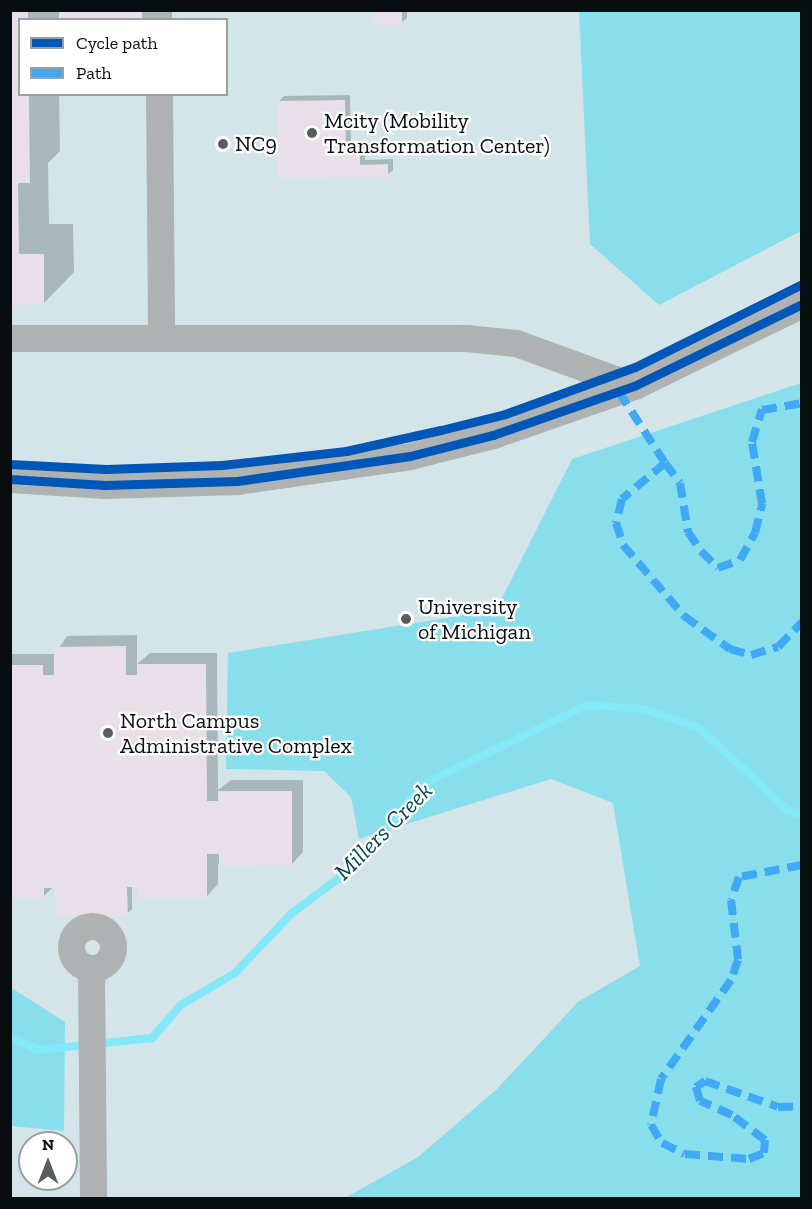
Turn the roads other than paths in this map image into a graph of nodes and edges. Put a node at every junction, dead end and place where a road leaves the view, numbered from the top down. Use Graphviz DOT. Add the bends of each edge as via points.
graph roads {
  1 [pos="159,96"];
  2 [pos="801,304"];
  3 [pos="161,337"];
  4 [pos="10,338"];
  5 [pos="634,386"];
  6 [pos="10,479"];
  7 [pos="92,968"];
  8 [pos="93,1198"];
  1 -- 3 [label="street"];
  2 -- 5 [label="street"];
  3 -- 4 [label="street"];
  3 -- 5 [label="street" via="516,343"];
  5 -- 6 [label="street" via="494,435 348,469 173,484"];
  7 -- 8 [label="street"];
}
